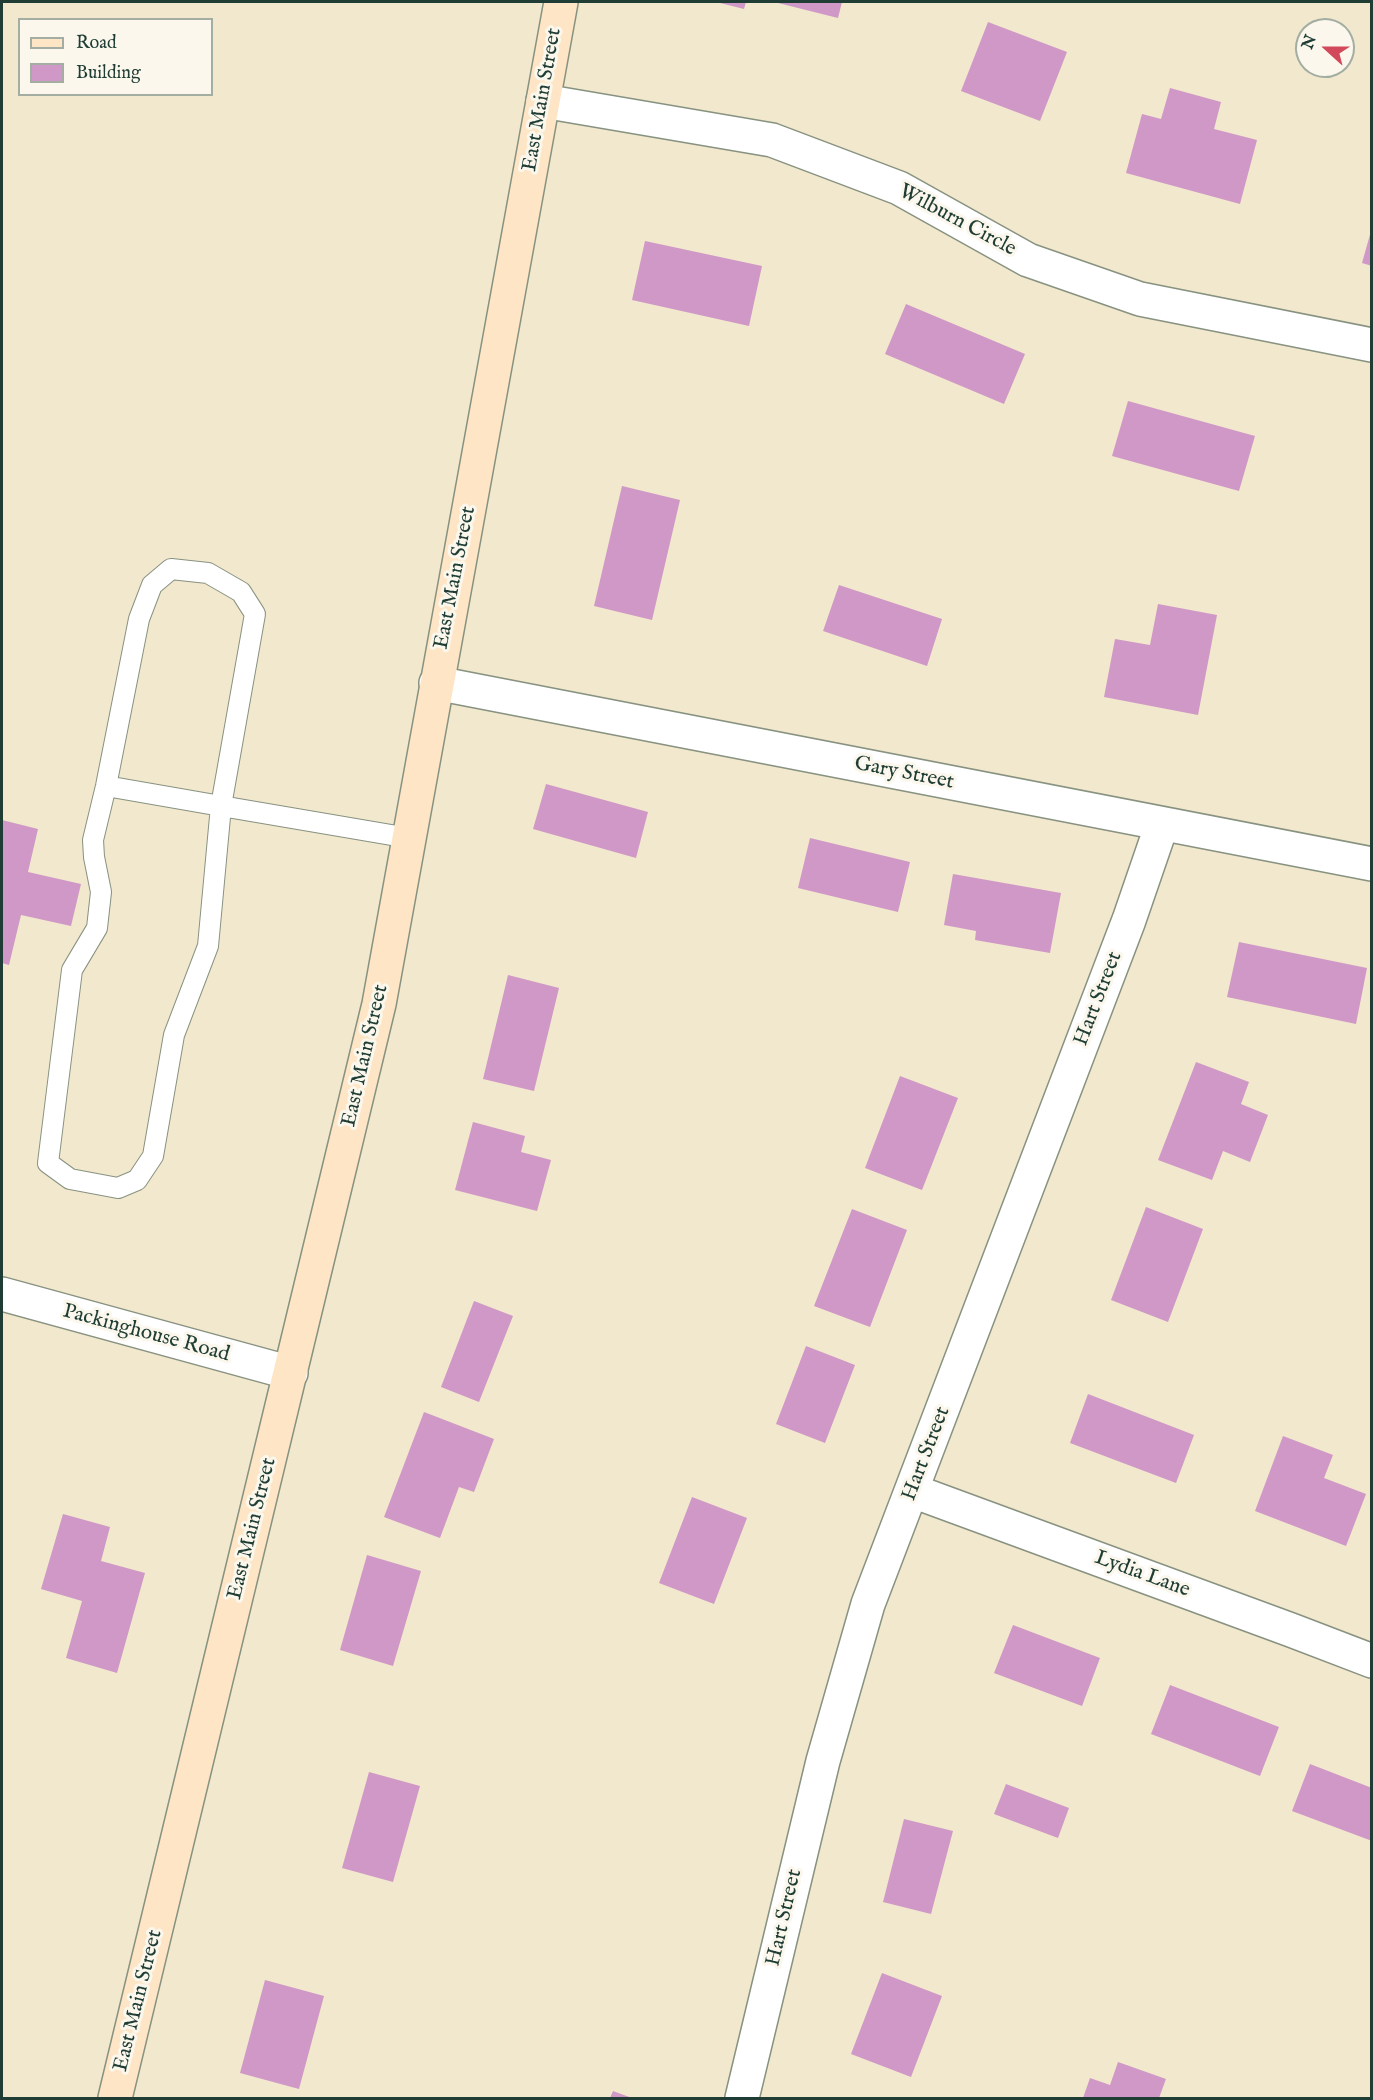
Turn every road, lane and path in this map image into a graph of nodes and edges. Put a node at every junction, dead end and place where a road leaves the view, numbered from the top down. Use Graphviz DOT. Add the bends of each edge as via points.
graph roads {
  1 [pos="561,2"];
  2 [pos="543,101"];
  3 [pos="1371,345"];
  4 [pos="436,682"];
  5 [pos="106,786"];
  6 [pos="221,806"];
  7 [pos="1162,824"];
  8 [pos="409,838"];
  9 [pos="1371,864"];
  10 [pos="2,1294"];
  11 [pos="291,1373"];
  12 [pos="913,1491"];
  13 [pos="1371,1662"];
  14 [pos="115,2098"];
  15 [pos="742,2098"];
  1 -- 2 [label="main road, East Main Street"];
  2 -- 3 [label="street, Wilburn Circle" via="772,140 898,188 1028,260 1140,299"];
  2 -- 4 [label="main road, East Main Street"];
  4 -- 7 [label="street, Gary Street"];
  4 -- 8 [label="main road, East Main Street"];
  5 -- 6 [label="lane"];
  5 -- 6 [label="lane" via="139,619 152,585 171,569 208,573 241,592 255,614"];
  5 -- 6 [label="lane" via="93,840 100,892 97,928 72,970 48,1162 70,1179 118,1188 137,1180 153,1156 174,1035 208,946"];
  6 -- 8 [label="lane"];
  7 -- 9 [label="street, Gary Street"];
  7 -- 12 [label="street, Hart Street"];
  8 -- 11 [label="main road, East Main Street" via="379,1004"];
  10 -- 11 [label="street, Packinghouse Road"];
  11 -- 14 [label="main road, East Main Street"];
  12 -- 13 [label="street, Lydia Lane"];
  12 -- 15 [label="street, Hart Street" via="868,1604 823,1761"];
}
